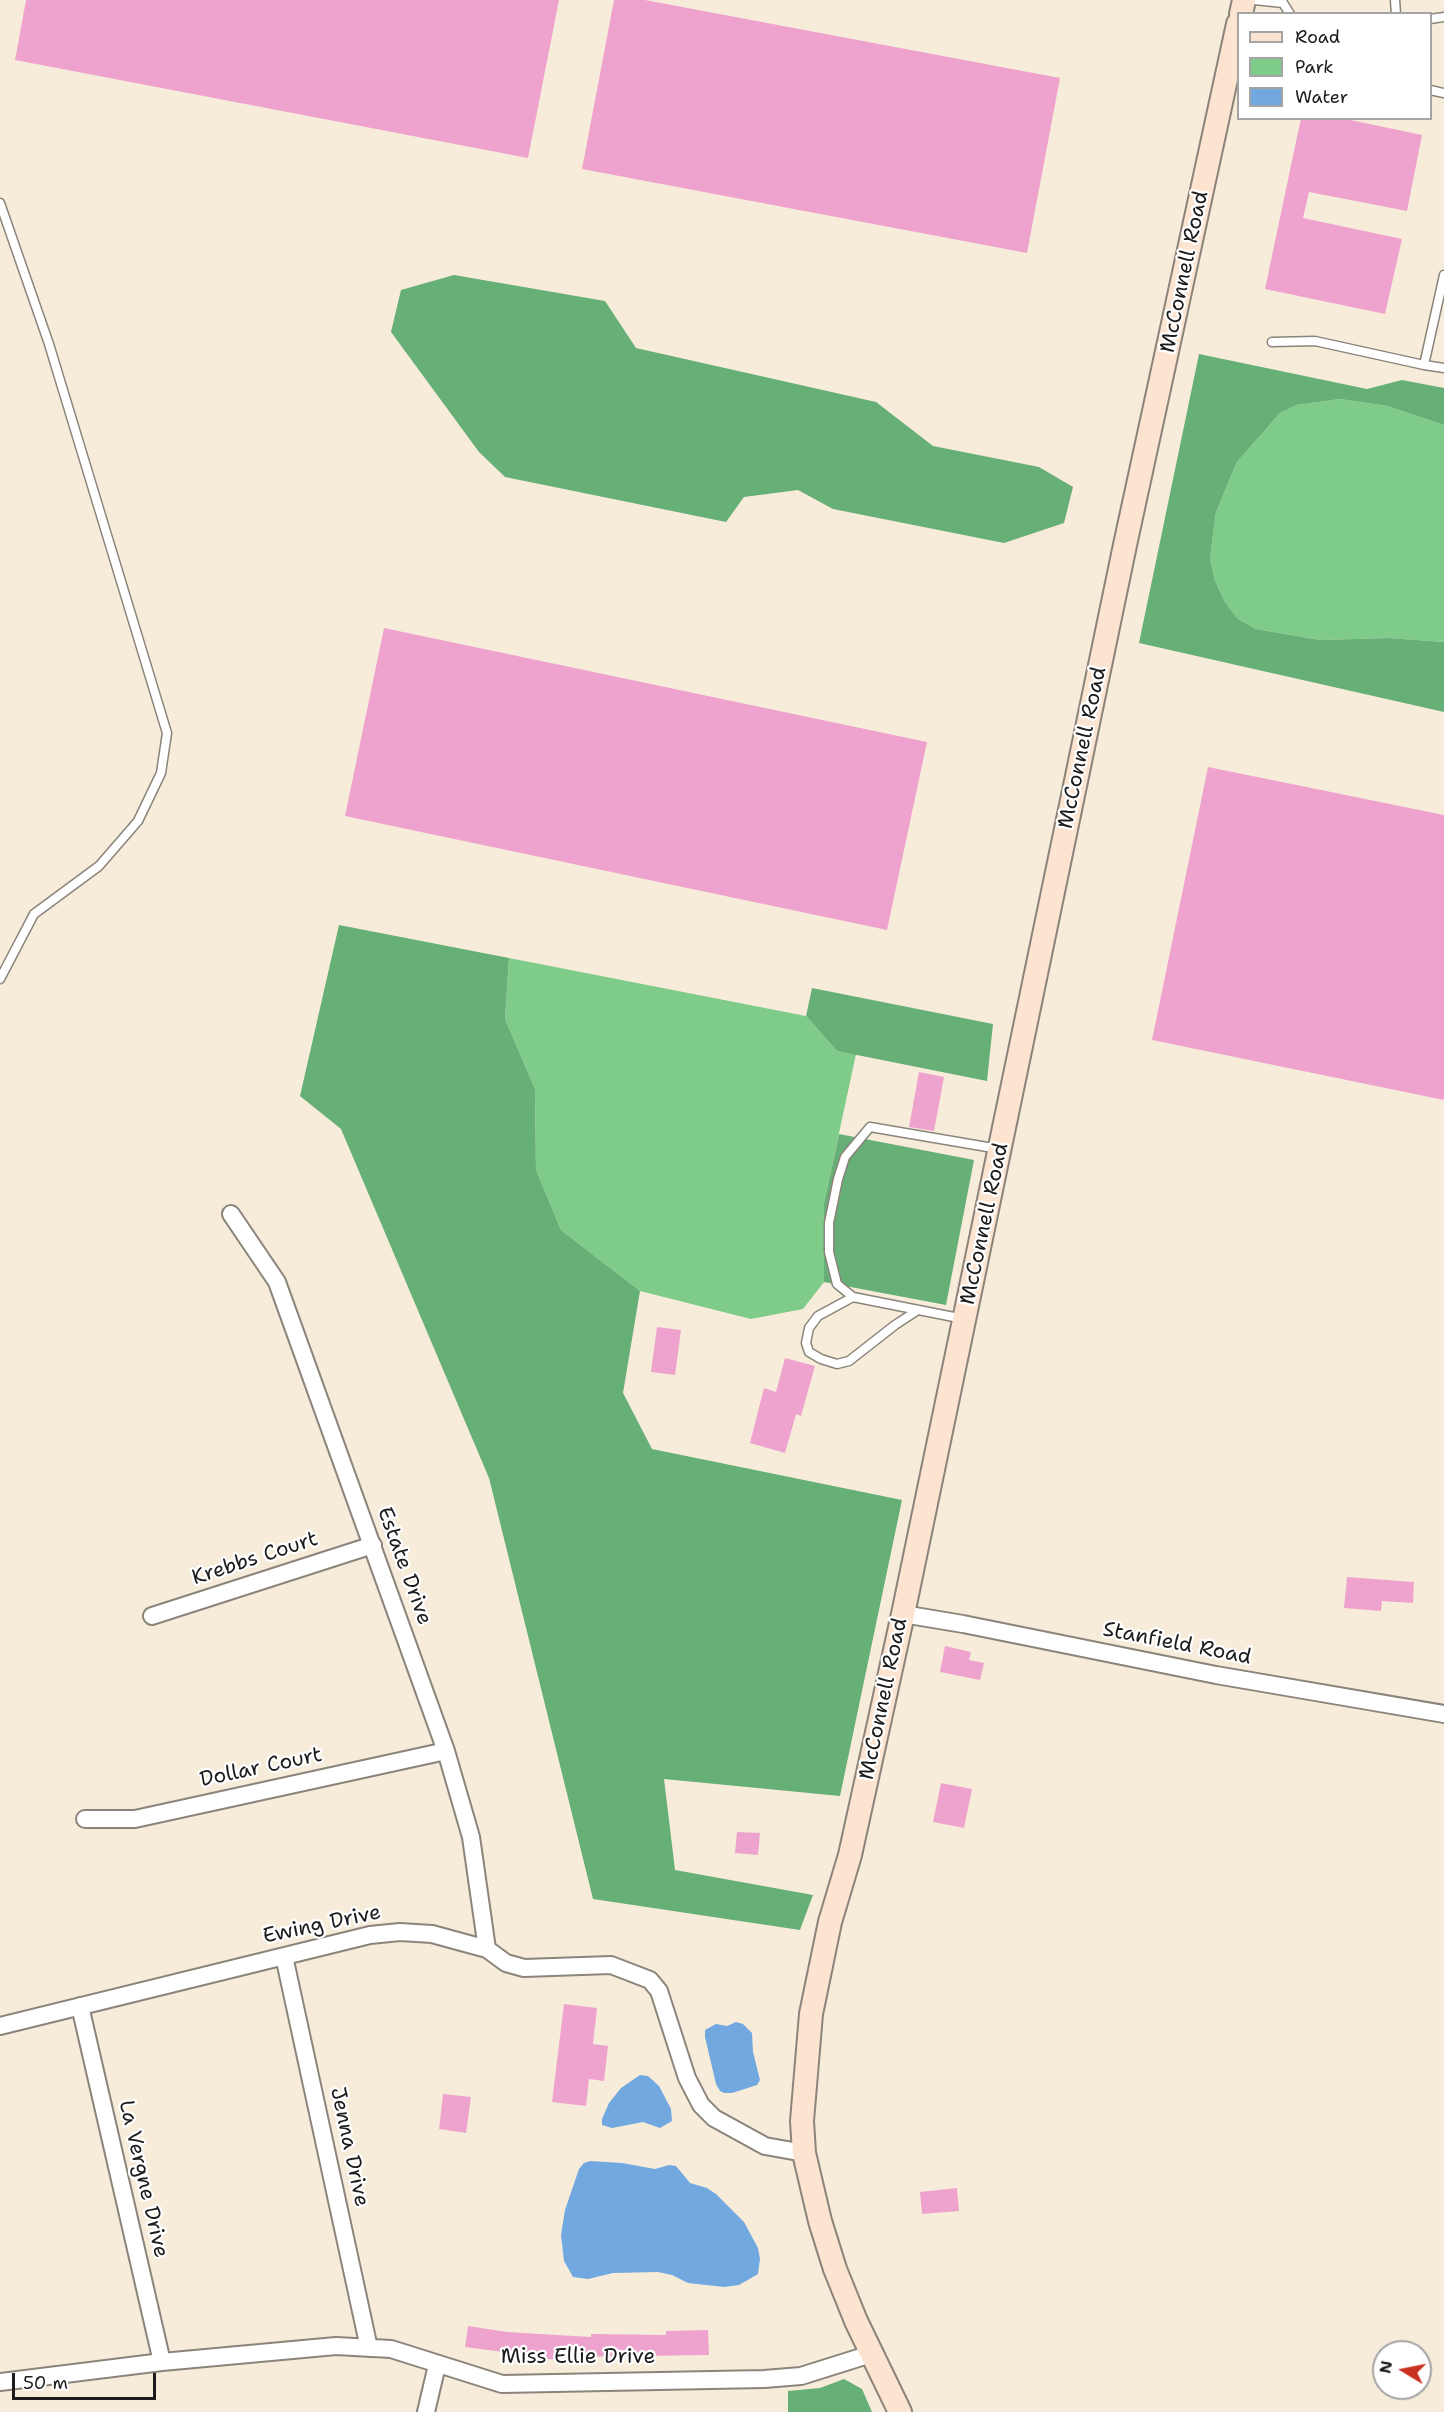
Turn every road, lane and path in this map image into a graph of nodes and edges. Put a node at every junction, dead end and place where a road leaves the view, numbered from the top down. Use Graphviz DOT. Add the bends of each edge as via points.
graph roads {
  1 [pos="1254,0"];
  2 [pos="1284,2"];
  3 [pos="1237,33"];
  4 [pos="0,203"];
  5 [pos="1444,274"];
  6 [pos="1272,342"];
  7 [pos="1424,365"];
  8 [pos="1444,368"];
  9 [pos="0,979"];
  10 [pos="1001,1149"];
  11 [pos="231,1214"];
  12 [pos="854,1297"];
  13 [pos="918,1310"];
  14 [pos="965,1319"];
  15 [pos="373,1545"];
  16 [pos="903,1614"];
  17 [pos="152,1616"];
  18 [pos="1444,1714"];
  19 [pos="446,1751"];
  20 [pos="86,1819"];
  21 [pos="487,1949"];
  22 [pos="284,1956"];
  23 [pos="80,2006"];
  24 [pos="0,2026"];
  25 [pos="804,2153"];
  26 [pos="369,2348"];
  27 [pos="871,2354"];
  28 [pos="162,2362"];
  29 [pos="436,2365"];
  30 [pos="0,2382"];
  31 [pos="426,2412"];
  32 [pos="900,2412"];
  1 -- 2 [label="lane"];
  3 -- 10 [label="street, McConnell Road" via="1122,557"];
  4 -- 9 [label="lane" via="49,344 167,733 161,773 138,821 99,866 34,914"];
  5 -- 7 [label="lane"];
  6 -- 7 [label="lane" via="1315,342"];
  7 -- 8 [label="lane"];
  10 -- 12 [label="lane" via="870,1127 845,1157 829,1223 829,1252 837,1284"];
  10 -- 14 [label="street, McConnell Road"];
  11 -- 15 [label="street, Estate Drive" via="277,1282"];
  12 -- 13 [label="lane"];
  12 -- 13 [label="lane" via="818,1316 808,1328 809,1352 837,1364 849,1361"];
  13 -- 14 [label="lane"];
  14 -- 16 [label="street, McConnell Road"];
  15 -- 17 [label="street, Krebbs Court"];
  15 -- 19 [label="street, Estate Drive"];
  16 -- 18 [label="street, Stanfield Road" via="1216,1675"];
  16 -- 25 [label="street, McConnell Road" via="811,2014 802,2121"];
  19 -- 20 [label="street, Dollar Court" via="135,1819"];
  19 -- 21 [label="street, Estate Drive" via="471,1837"];
  21 -- 22 [label="street, Ewing Drive" via="432,1934 400,1932 370,1935"];
  21 -- 25 [label="street, Ewing Drive" via="506,1963 524,1968 611,1965 650,1980 658,1991 700,2105 714,2118 765,2146"];
  22 -- 23 [label="street, Ewing Drive"];
  22 -- 26 [label="street, Jenna Drive"];
  23 -- 24 [label="street, Ewing Drive"];
  23 -- 28 [label="street, La Vergne Drive"];
  25 -- 27 [label="street, McConnell Road" via="835,2269"];
  26 -- 28 [label="street, Miss Ellie Drive" via="336,2346"];
  26 -- 29 [label="street, Miss Ellie Drive" via="391,2349"];
  27 -- 29 [label="street, Miss Ellie Drive" via="801,2376 764,2379 502,2384"];
  27 -- 32 [label="street, McConnell Road"];
  28 -- 30 [label="street, Miss Ellie Drive"];
  29 -- 31 [label="street"];
}
